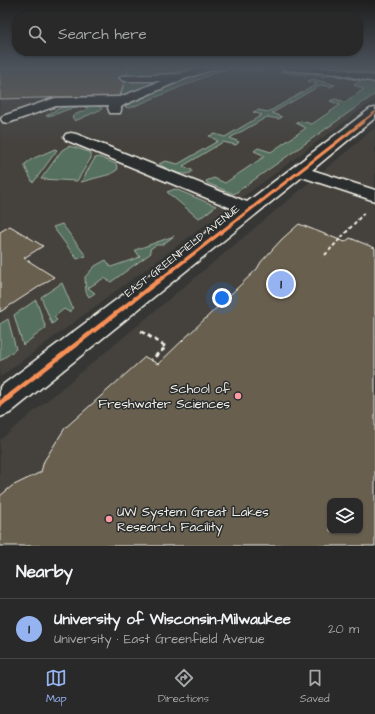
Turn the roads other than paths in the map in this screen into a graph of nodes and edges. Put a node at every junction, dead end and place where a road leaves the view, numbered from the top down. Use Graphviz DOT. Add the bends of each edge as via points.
graph roads {
  1 [pos="143,92"];
  2 [pos="122,101"];
  3 [pos="375,112"];
  4 [pos="124,114"];
  5 [pos="8,119"];
  6 [pos="72,137"];
  7 [pos="300,171"];
  8 [pos="372,202"];
  9 [pos="250,209"];
  10 [pos="0,404"];
  1 -- 2 [label="street"];
  2 -- 4 [label="street" via="114,108"];
  2 -- 5 [label="street" via="55,102"];
  3 -- 7 [label="street, EAST GREENFIELD AVENUE"];
  6 -- 9 [label="street"];
  7 -- 8 [label="street"];
  7 -- 9 [label="street, EAST GREENFIELD AVENUE"];
  9 -- 10 [label="street, EAST GREENFIELD AVENUE"];
}
